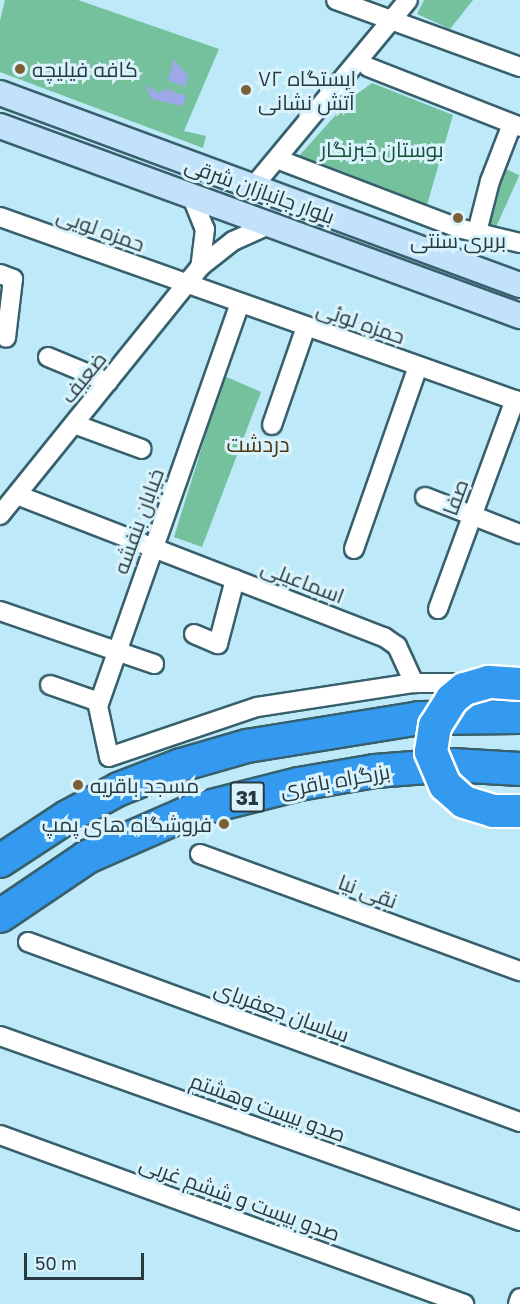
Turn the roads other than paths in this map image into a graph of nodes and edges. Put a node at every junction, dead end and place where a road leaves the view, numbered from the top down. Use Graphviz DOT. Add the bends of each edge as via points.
graph roads {
  1 [pos="336,0"];
  2 [pos="408,0"];
  3 [pos="392,21"];
  4 [pos="368,67"];
  5 [pos="520,67"];
  6 [pos="0,93"];
  7 [pos="0,126"];
  8 [pos="516,126"];
  9 [pos="277,159"];
  10 [pos="252,188"];
  11 [pos="191,195"];
  12 [pos="0,217"];
  13 [pos="271,224"];
  14 [pos="477,232"];
  15 [pos="520,243"];
  16 [pos="200,267"];
  17 [pos="0,274"];
  18 [pos="187,284"];
  19 [pos="520,285"];
  20 [pos="240,303"];
  21 [pos="520,316"];
  22 [pos="306,327"];
  23 [pos="6,338"];
  24 [pos="48,357"];
  25 [pos="418,366"];
  26 [pos="108,382"];
  27 [pos="517,401"];
  28 [pos="74,424"];
  29 [pos="272,425"];
  30 [pos="142,449"];
  31 [pos="17,495"];
  32 [pos="425,497"];
  33 [pos="473,514"];
  34 [pos="0,515"];
  35 [pos="520,534"];
  36 [pos="153,548"];
  37 [pos="354,549"];
  38 [pos="235,579"];
  39 [pos="438,609"];
  40 [pos="0,611"];
  41 [pos="194,634"];
  42 [pos="115,652"];
  43 [pos="154,664"];
  44 [pos="414,683"];
  45 [pos="520,684"];
  46 [pos="50,685"];
  47 [pos="99,702"];
  48 [pos="520,717"];
  49 [pos="520,769"];
  50 [pos="520,811"];
  51 [pos="200,854"];
  52 [pos="0,861"];
  53 [pos="0,916"];
  54 [pos="28,942"];
  55 [pos="520,971"];
  56 [pos="0,1036"];
  57 [pos="520,1122"];
  58 [pos="0,1135"];
  59 [pos="520,1221"];
  60 [pos="520,1298"];
  61 [pos="464,1304"];
  62 [pos="518,1304"];
  1 -- 3 [label="street"];
  2 -- 3 [label="street"];
  3 -- 5 [label="street"];
  3 -- 9 [label="street"];
  4 -- 8 [label="street"];
  6 -- 10 [label="main road, بلوار جانبازان شرقی"];
  7 -- 11 [label="main road, بلوار جانبازان شرقی"];
  8 -- 14 [label="street" via="490,181"];
  9 -- 10 [label="street"];
  9 -- 14 [label="street"];
  10 -- 19 [label="main road, بلوار جانبازان شرقی"];
  11 -- 13 [label="main road, بلوار جانبازان شرقی"];
  11 -- 16 [label="street" via="205,229"];
  12 -- 18 [label="street, حمزه لویی"];
  13 -- 16 [label="street, ضعیف" via="233,241"];
  13 -- 21 [label="main road, بلوار جانبازان شرقی"];
  14 -- 15 [label="street"];
  16 -- 18 [label="street, ضعیف"];
  17 -- 23 [label="street" via="13,279"];
  18 -- 20 [label="street, حمزه لوئی"];
  18 -- 26 [label="street, ضعیف"];
  20 -- 22 [label="street, حمزه لوئی"];
  20 -- 36 [label="street, خیابان بنفشه"];
  22 -- 25 [label="street, حمزه لوئی"];
  22 -- 29 [label="street"];
  24 -- 26 [label="street"];
  25 -- 27 [label="street, حمزه لوئی"];
  25 -- 37 [label="street"];
  26 -- 28 [label="street, ضعیف"];
  27 -- 33 [label="street, صفا"];
  28 -- 30 [label="street"];
  28 -- 31 [label="street, ضعیف"];
  31 -- 34 [label="street, ضعیف"];
  31 -- 36 [label="street, اسماعیلی"];
  32 -- 33 [label="street"];
  33 -- 35 [label="street"];
  33 -- 39 [label="street, صفا"];
  36 -- 38 [label="street, اسماعیلی"];
  36 -- 42 [label="street, خیابان بنفشه"];
  38 -- 41 [label="street" via="218,644"];
  38 -- 44 [label="street, اسماعیلی" via="384,637 397,646"];
  40 -- 42 [label="street"];
  42 -- 43 [label="street"];
  42 -- 47 [label="street, خیابان بنفشه"];
  44 -- 45 [label="street"];
  44 -- 47 [label="street, خیابان بنفشه" via="257,707 109,757"];
  45 -- 50 [label="highway, bridge" via="482,683 452,699 435,726 431,752 442,780 464,802 494,811"];
  46 -- 47 [label="street"];
  48 -- 52 [label="highway, 31" via="419,718 248,746 181,765 119,789"];
  49 -- 53 [label="highway, بزرگراه باقری / 31" via="452,765 375,771 299,784 192,811 87,857"];
  51 -- 55 [label="street, نقی نیا"];
  54 -- 57 [label="street, ساسان جعفربای"];
  56 -- 59 [label="street, صدو بیست وهشتم"];
  58 -- 61 [label="street, صدو بیست و ششم غربی"];
  60 -- 62 [label="street"];
}
